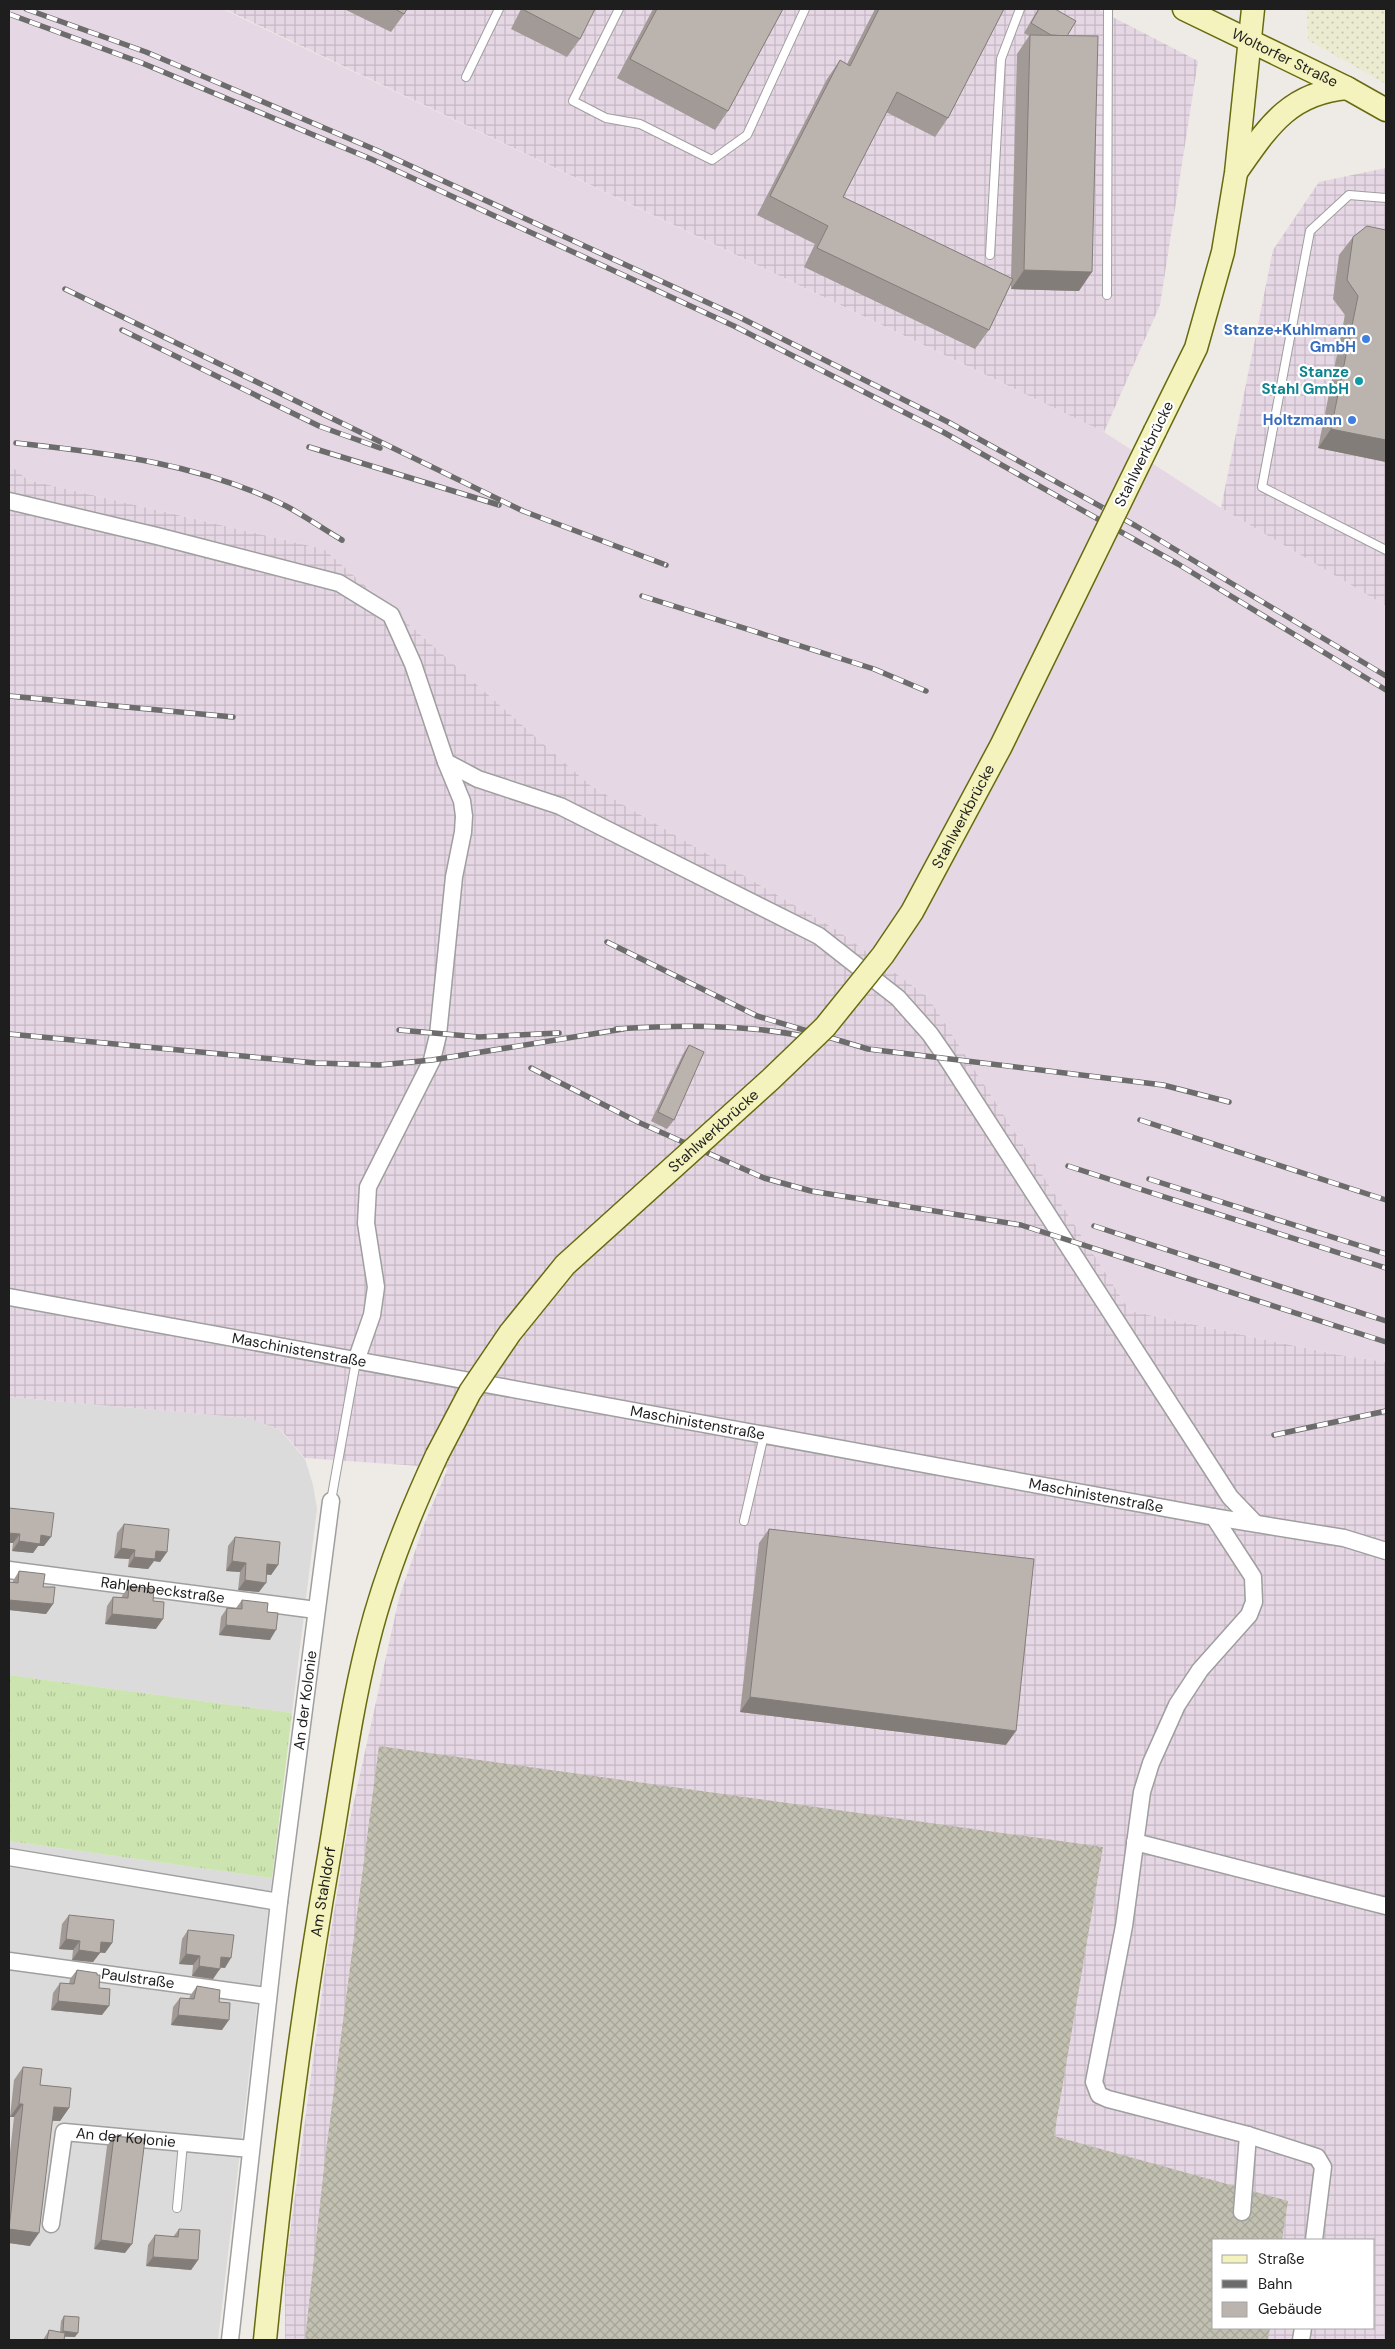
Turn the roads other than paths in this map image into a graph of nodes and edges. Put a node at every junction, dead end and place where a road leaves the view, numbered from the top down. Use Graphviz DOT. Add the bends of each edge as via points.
graph roads {
  1 [pos="499,9"];
  2 [pos="619,9"];
  3 [pos="804,9"];
  4 [pos="1020,9"];
  5 [pos="1108,9"];
  6 [pos="1184,9"];
  7 [pos="1253,9"];
  8 [pos="1251,42"];
  9 [pos="466,77"];
  10 [pos="1347,88"];
  11 [pos="1386,110"];
  12 [pos="1236,173"];
  13 [pos="1386,198"];
  14 [pos="990,255"];
  15 [pos="1107,296"];
  16 [pos="9,501"];
  17 [pos="1386,550"];
  18 [pos="446,762"];
  19 [pos="9,1297"];
  20 [pos="356,1361"];
  21 [pos="764,1435"];
  22 [pos="437,1455"];
  23 [pos="331,1501"];
  24 [pos="1214,1517"];
  25 [pos="744,1521"];
  26 [pos="1254,1522"];
  27 [pos="1386,1551"];
  28 [pos="9,1570"];
  29 [pos="316,1610"];
  30 [pos="1135,1842"];
  31 [pos="9,1857"];
  32 [pos="279,1902"];
  33 [pos="1386,1906"];
  34 [pos="9,1961"];
  35 [pos="268,1996"];
  36 [pos="1248,2135"];
  37 [pos="183,2142"];
  38 [pos="251,2149"];
  39 [pos="177,2208"];
  40 [pos="1242,2212"];
  41 [pos="51,2224"];
  42 [pos="1314,2239"];
  43 [pos="230,2340"];
  44 [pos="264,2340"];
  1 -- 9 [label="lane"];
  2 -- 3 [label="lane" via="573,100 606,118 640,124 712,160 747,135"];
  4 -- 14 [label="lane" via="1001,59"];
  5 -- 15 [label="lane"];
  6 -- 8 [label="main road, Woltorfer Straße"];
  7 -- 8 [label="main road, Stahlwerkbrücke"];
  8 -- 10 [label="main road, Woltorfer Straße"];
  8 -- 12 [label="main road, Stahlwerkbrücke"];
  10 -- 11 [label="main road, Woltorfer Straße"];
  10 -- 12 [label="main road" via="1316,94 1286,110 1263,134"];
  12 -- 22 [label="main road, Stahlwerkbrücke, bridge" via="1223,252 1196,348 992,763 912,912 883,955 824,1027 772,1079 565,1265 510,1333 470,1392"];
  13 -- 17 [label="lane" via="1349,195 1310,231 1262,487"];
  16 -- 18 [label="street" via="339,582 391,615 413,664"];
  18 -- 20 [label="street" via="462,800 464,816 454,877 438,1035 432,1060 368,1187 366,1223 376,1288 372,1315"];
  18 -- 26 [label="street" via="478,779 560,806 819,936 898,998 948,1060 1230,1497"];
  19 -- 20 [label="street, Maschinistenstraße"];
  20 -- 21 [label="street, Maschinistenstraße"];
  20 -- 23 [label="lane"];
  21 -- 24 [label="street, Maschinistenstraße"];
  21 -- 25 [label="lane"];
  22 -- 44 [label="main road, Am Stahldorf" via="407,1520 368,1642 356,1698 303,2017"];
  23 -- 29 [label="street, An der Kolonie"];
  24 -- 26 [label="street, Maschinistenstraße"];
  24 -- 30 [label="street" via="1253,1577 1254,1602 1248,1615 1200,1670 1162,1735 1142,1792"];
  26 -- 27 [label="street, Maschinistenstraße" via="1344,1538"];
  28 -- 29 [label="street, Rahlenbeckstraße"];
  29 -- 32 [label="street, An der Kolonie"];
  30 -- 33 [label="street"];
  30 -- 36 [label="street" via="1124,1926 1094,2082 1099,2094 1108,2099"];
  31 -- 32 [label="street"];
  32 -- 35 [label="street, An der Kolonie"];
  34 -- 35 [label="street, Paulstraße"];
  35 -- 38 [label="street, An der Kolonie"];
  36 -- 40 [label="street"];
  36 -- 42 [label="street" via="1318,2157 1323,2167"];
  37 -- 38 [label="street, An der Kolonie"];
  37 -- 39 [label="lane"];
  37 -- 41 [label="street, An der Kolonie" via="64,2132"];
  38 -- 43 [label="street, An der Kolonie"];
}
